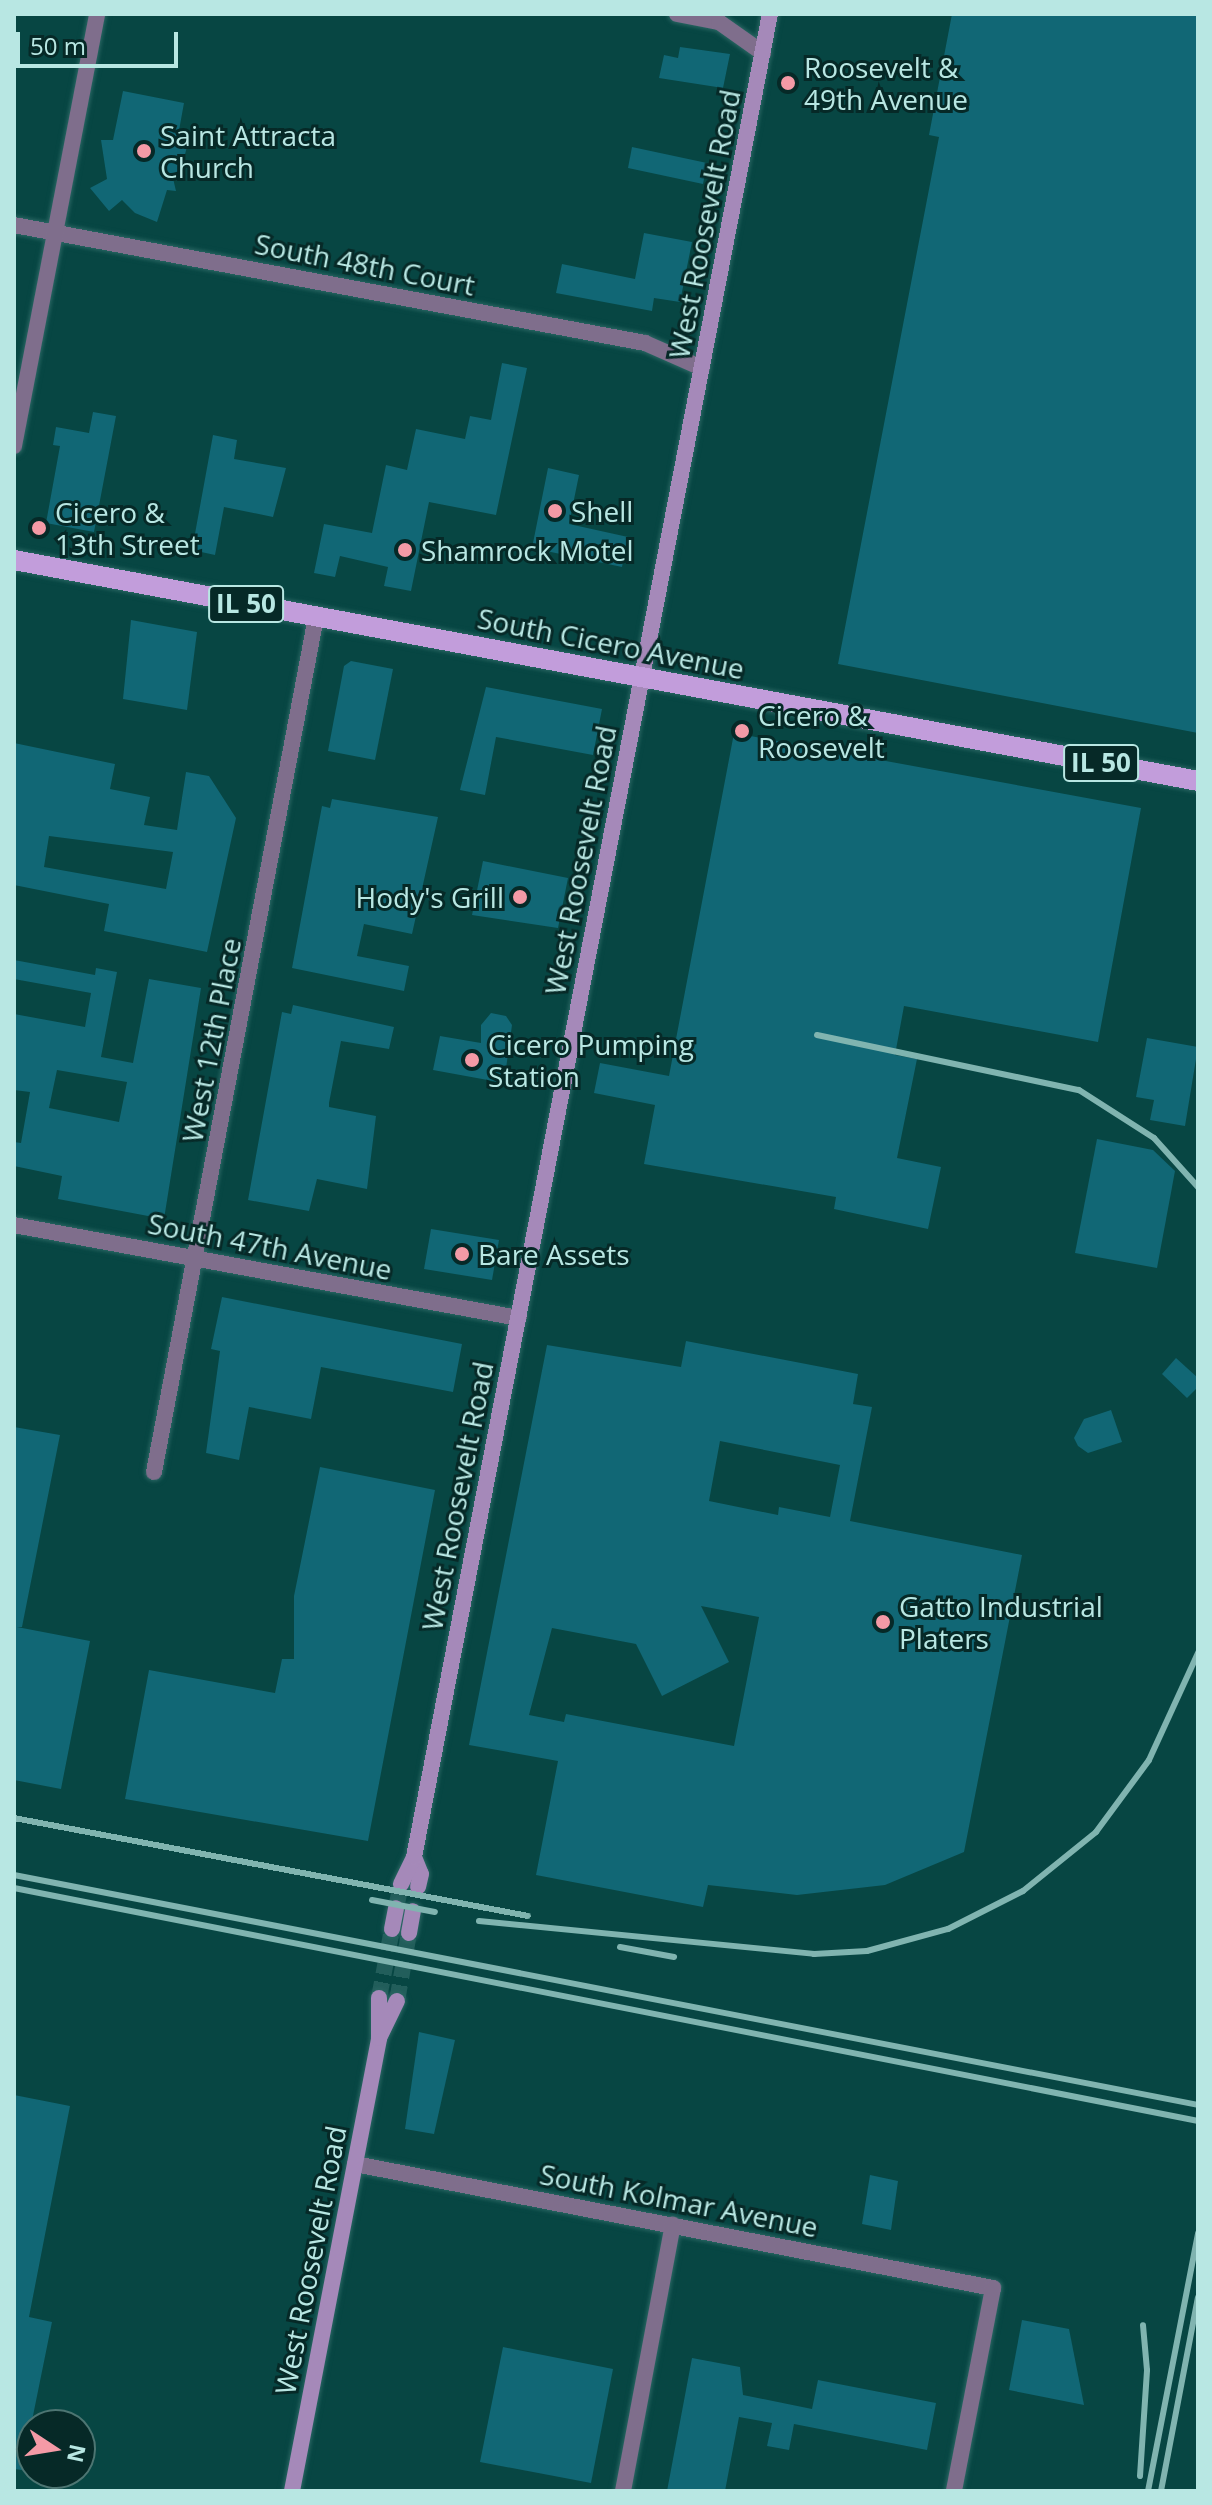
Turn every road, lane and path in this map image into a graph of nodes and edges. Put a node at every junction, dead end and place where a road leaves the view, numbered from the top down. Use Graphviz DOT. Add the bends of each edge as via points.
graph roads {
  1 [pos="97,14"];
  2 [pos="677,14"];
  3 [pos="770,14"];
  4 [pos="763,53"];
  5 [pos="14,225"];
  6 [pos="55,233"];
  7 [pos="702,368"];
  8 [pos="14,446"];
  9 [pos="14,560"];
  10 [pos="316,617"];
  11 [pos="642,678"];
  12 [pos="1198,781"];
  13 [pos="14,1225"];
  14 [pos="196,1259"];
  15 [pos="518,1318"];
  16 [pos="154,1472"];
  17 [pos="409,1886"];
  18 [pos="396,1908"];
  19 [pos="413,1911"];
  20 [pos="379,1998"];
  21 [pos="397,2001"];
  22 [pos="379,2038"];
  23 [pos="355,2164"];
  24 [pos="673,2225"];
  25 [pos="292,2491"];
  26 [pos="623,2491"];
  27 [pos="954,2491"];
  1 -- 6 [label="street"];
  2 -- 4 [label="street" via="719,22"];
  3 -- 4 [label="main road, West Roosevelt Road"];
  4 -- 7 [label="main road, West Roosevelt Road"];
  5 -- 6 [label="street, South 48th Court"];
  6 -- 7 [label="street, South 48th Court" via="645,343"];
  6 -- 8 [label="street"];
  7 -- 11 [label="main road, West Roosevelt Road"];
  9 -- 10 [label="main road, South Cicero Avenue / IL 50"];
  10 -- 11 [label="main road, South Cicero Avenue / IL 50"];
  10 -- 14 [label="street, West 12th Place"];
  11 -- 12 [label="main road, South Cicero Avenue / IL 50"];
  11 -- 15 [label="main road, West Roosevelt Road"];
  13 -- 14 [label="street, South 47th Avenue"];
  14 -- 15 [label="street, South 47th Avenue"];
  14 -- 16 [label="street, West 12th Place"];
  15 -- 17 [label="main road, West Roosevelt Road" via="414,1857 421,1874"];
  18 -- 19 [label="main road" via="401,1931"];
  20 -- 22 [label="main road, West Roosevelt Road"];
  21 -- 22 [label="main road, West Roosevelt Road" via="394,2017"];
  22 -- 23 [label="main road, West Roosevelt Road"];
  23 -- 24 [label="street, South Kolmar Avenue"];
  23 -- 25 [label="main road, West Roosevelt Road"];
  24 -- 26 [label="street"];
  24 -- 27 [label="street, South Kolmar Avenue" via="993,2288"];
}
